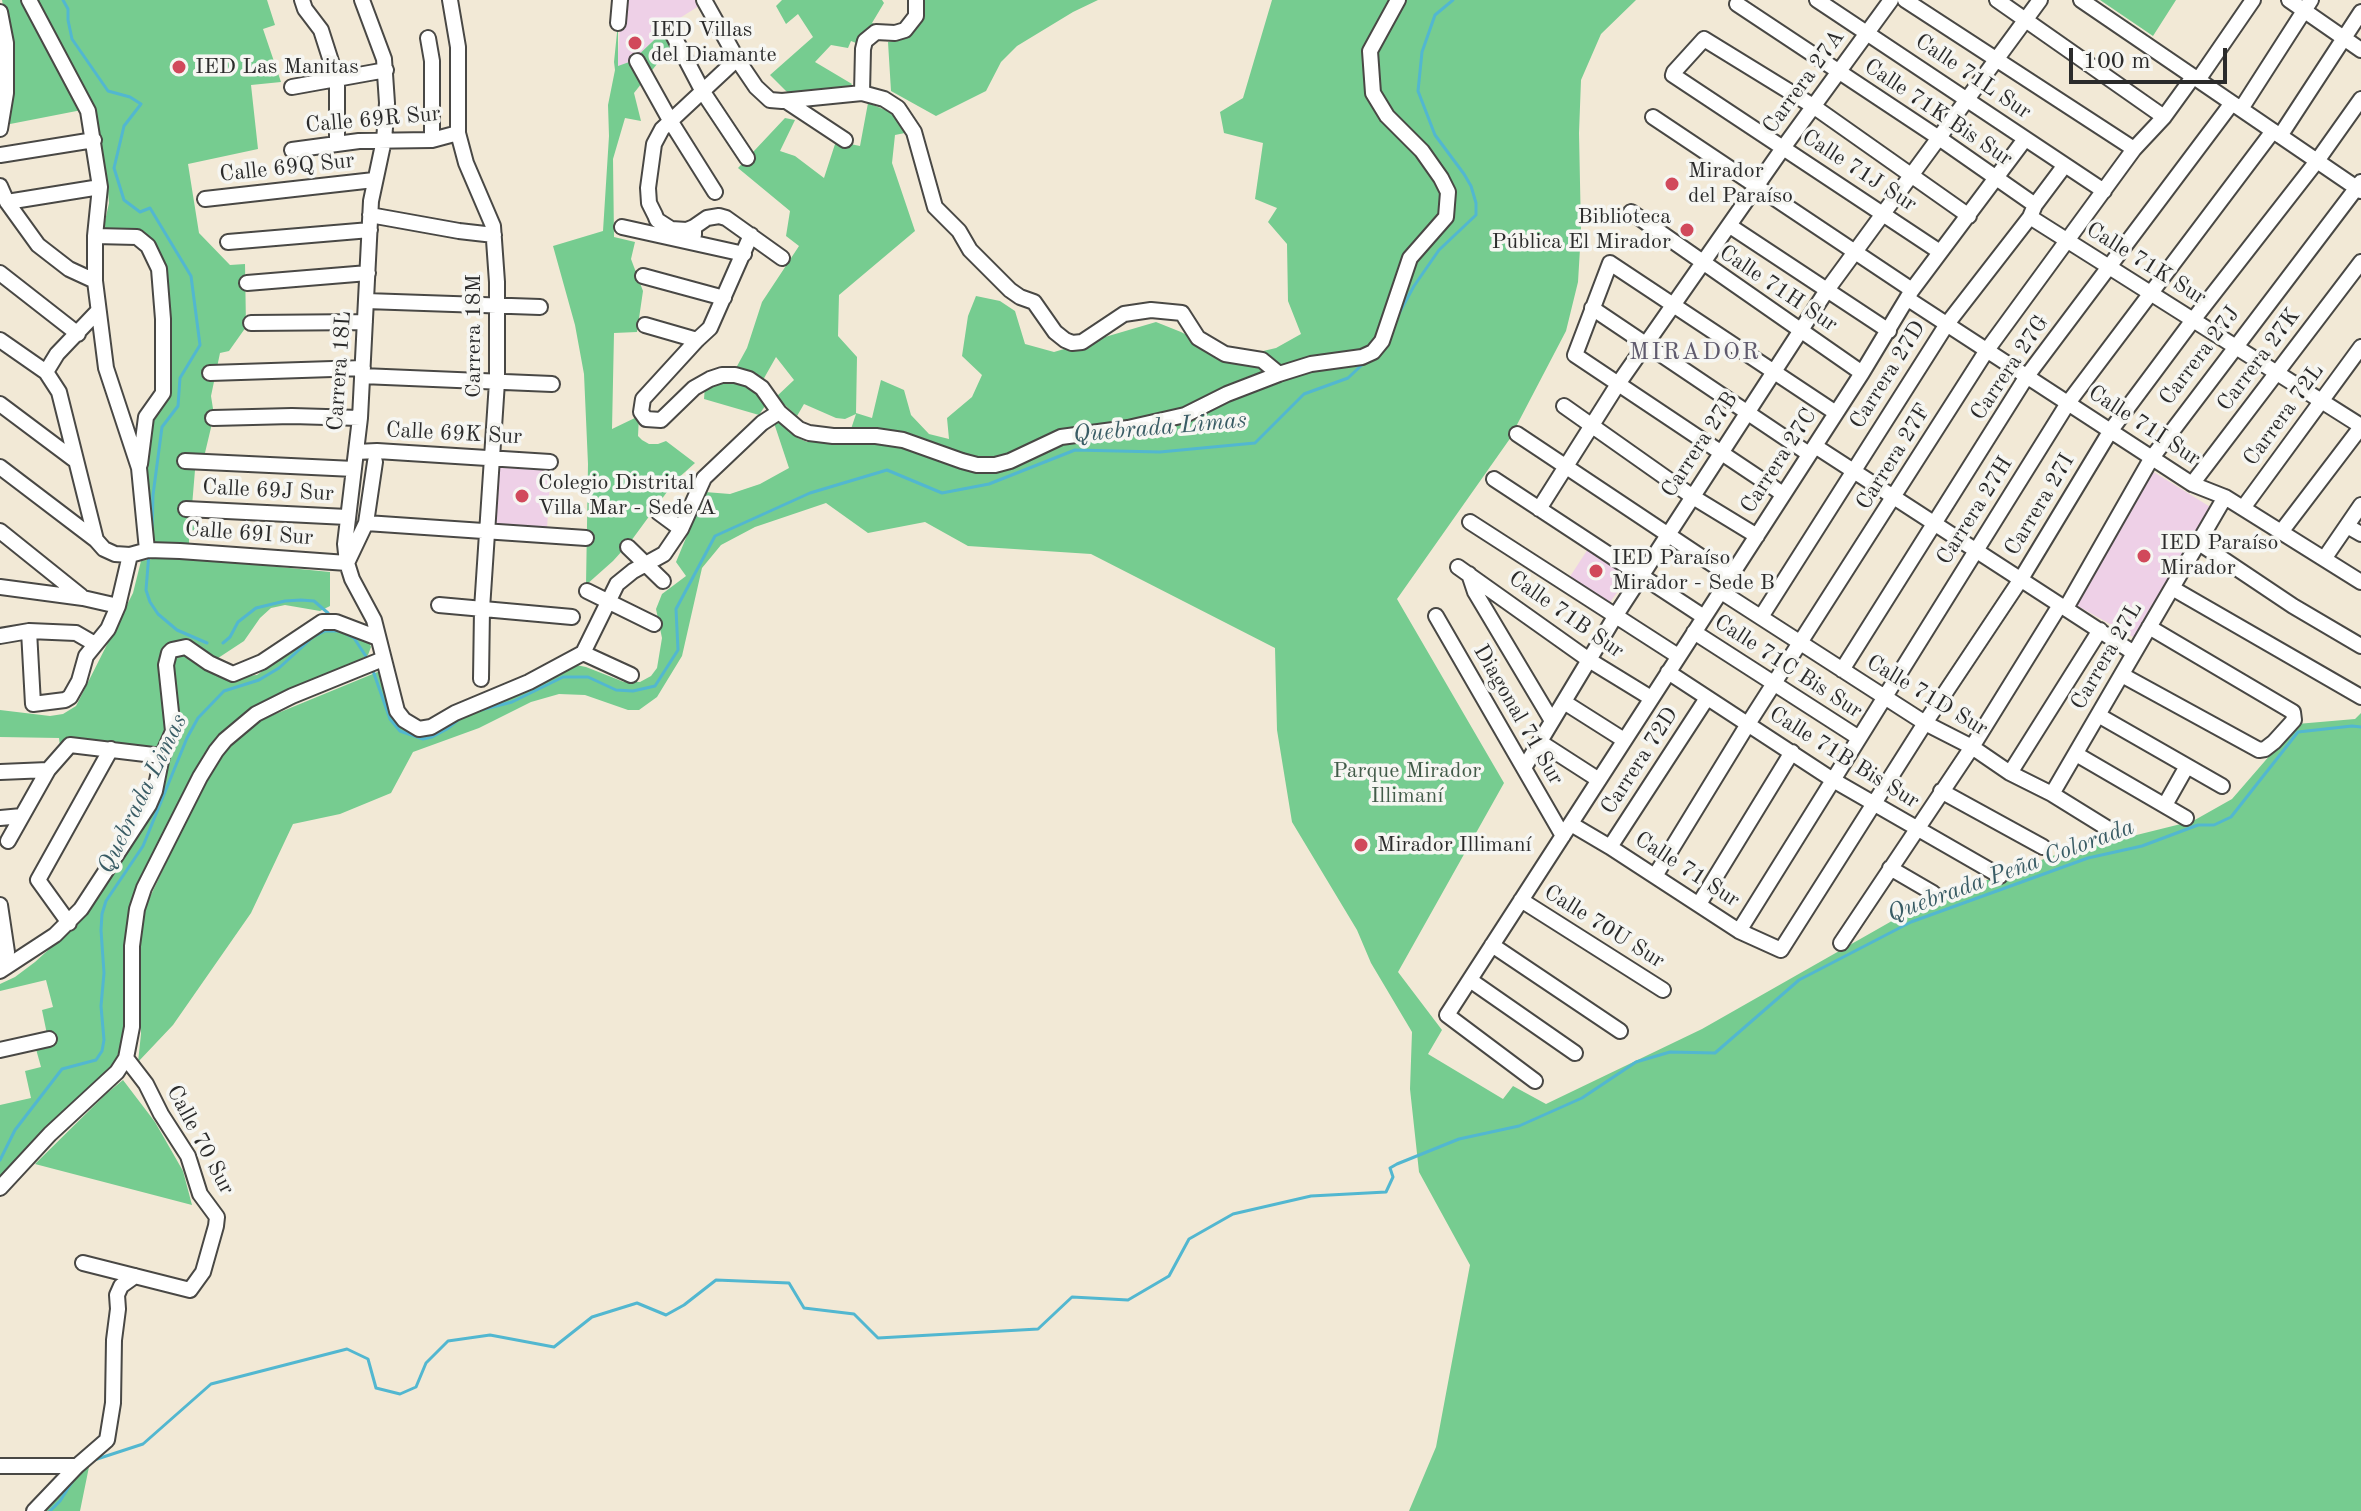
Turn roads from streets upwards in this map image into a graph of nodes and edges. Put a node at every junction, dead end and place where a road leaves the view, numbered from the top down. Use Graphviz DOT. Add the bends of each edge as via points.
graph roads {
  1 [pos="29,0"];
  2 [pos="302,0"];
  3 [pos="362,0"];
  4 [pos="450,0"];
  5 [pos="620,0"];
  6 [pos="704,0"];
  7 [pos="916,0"];
  8 [pos="1398,0"];
  9 [pos="1817,0"];
  10 [pos="1891,0"];
  11 [pos="1905,0"];
  12 [pos="1997,0"];
  13 [pos="2040,0"];
  14 [pos="2081,0"];
  15 [pos="2253,0"];
  16 [pos="2289,0"];
  17 [pos="1737,4"];
  18 [pos="2308,5"];
  19 [pos="0,12"];
  20 [pos="2361,12"];
  21 [pos="2026,19"];
  22 [pos="618,23"];
  23 [pos="670,29"];
  24 [pos="1867,34"];
  25 [pos="2,35"];
  26 [pos="428,38"];
  27 [pos="2344,39"];
  28 [pos="2361,50"];
  29 [pos="737,59"];
  30 [pos="1997,59"];
  31 [pos="637,61"];
  32 [pos="386,70"];
  33 [pos="1837,72"];
  34 [pos="2196,78"];
  35 [pos="337,80"];
  36 [pos="292,87"];
  37 [pos="703,92"];
  38 [pos="862,93"];
  39 [pos="2361,99"];
  40 [pos="1966,100"];
  41 [pos="786,101"];
  42 [pos="1813,106"];
  43 [pos="2236,106"];
  44 [pos="1653,117"];
  45 [pos="2164,117"];
  46 [pos="671,122"];
  47 [pos="1,129"];
  48 [pos="458,133"];
  49 [pos="2276,133"];
  50 [pos="1939,138"];
  51 [pos="2025,139"];
  52 [pos="94,140"];
  53 [pos="384,140"];
  54 [pos="432,140"];
  55 [pos="845,140"];
  56 [pos="337,144"];
  57 [pos="1783,148"];
  58 [pos="2134,149"];
  59 [pos="292,150"];
  60 [pos="0,155"];
  61 [pos="747,158"];
  62 [pos="2317,161"];
  63 [pos="2065,165"];
  64 [pos="1912,174"];
  65 [pos="1996,178"];
  66 [pos="374,180"];
  67 [pos="0,186"];
  68 [pos="1757,186"];
  69 [pos="100,187"];
  70 [pos="2360,187"];
  71 [pos="2104,191"];
  72 [pos="715,192"];
  73 [pos="205,199"];
  74 [pos="7,202"];
  75 [pos="2033,211"];
  76 [pos="1631,212"];
  77 [pos="1883,214"];
  78 [pos="370,215"];
  79 [pos="1969,216"];
  80 [pos="1730,226"];
  81 [pos="622,227"];
  82 [pos="694,227"];
  83 [pos="370,230"];
  84 [pos="494,235"];
  85 [pos="751,235"];
  86 [pos="95,236"];
  87 [pos="2069,241"];
  88 [pos="228,242"];
  89 [pos="693,243"];
  90 [pos="1855,252"];
  91 [pos="1940,252"];
  92 [pos="744,254"];
  93 [pos="782,258"];
  94 [pos="2361,262"];
  95 [pos="1702,263"];
  96 [pos="2110,267"];
  97 [pos="0,273"];
  98 [pos="368,273"];
  99 [pos="643,276"];
  100 [pos="95,281"];
  101 [pos="247,283"];
  102 [pos="1827,290"];
  103 [pos="2151,293"];
  104 [pos="1910,295"];
  105 [pos="724,298"];
  106 [pos="366,301"];
  107 [pos="1673,305"];
  108 [pos="498,306"];
  109 [pos="540,307"];
  110 [pos="1592,308"];
  111 [pos="98,311"];
  112 [pos="2193,320"];
  113 [pos="365,322"];
  114 [pos="251,323"];
  115 [pos="1947,324"];
  116 [pos="645,325"];
  117 [pos="1801,330"];
  118 [pos="1889,331"];
  119 [pos="78,334"];
  120 [pos="0,340"];
  121 [pos="697,340"];
  122 [pos="1646,345"];
  123 [pos="2235,346"];
  124 [pos="2361,347"];
  125 [pos="1987,350"];
  126 [pos="46,372"];
  127 [pos="362,372"];
  128 [pos="1774,372"];
  129 [pos="210,373"];
  130 [pos="1862,373"];
  131 [pos="2278,373"];
  132 [pos="1279,374"];
  133 [pos="2027,376"];
  134 [pos="497,382"];
  135 [pos="552,384"];
  136 [pos="1618,384"];
  137 [pos="2321,401"];
  138 [pos="2068,403"];
  139 [pos="0,404"];
  140 [pos="1564,406"];
  141 [pos="779,412"];
  142 [pos="1747,413"];
  143 [pos="1836,413"];
  144 [pos="213,418"];
  145 [pos="360,418"];
  146 [pos="1591,426"];
  147 [pos="2361,426"];
  148 [pos="2111,430"];
  149 [pos="1517,434"];
  150 [pos="1812,450"];
  151 [pos="356,452"];
  152 [pos="1721,454"];
  153 [pos="492,459"];
  154 [pos="2151,459"];
  155 [pos="76,461"];
  156 [pos="185,461"];
  157 [pos="375,462"];
  158 [pos="550,462"];
  159 [pos="0,467"];
  160 [pos="1566,467"];
  161 [pos="139,468"];
  162 [pos="354,469"];
  163 [pos="1854,471"];
  164 [pos="1494,479"];
  165 [pos="2192,484"];
  166 [pos="1783,494"];
  167 [pos="1693,497"];
  168 [pos="1895,497"];
  169 [pos="2225,497"];
  170 [pos="2361,505"];
  171 [pos="2243,508"];
  172 [pos="186,509"];
  173 [pos="1539,509"];
  174 [pos="658,512"];
  175 [pos="347,517"];
  176 [pos="1470,522"];
  177 [pos="366,523"];
  178 [pos="1936,524"];
  179 [pos="2347,526"];
  180 [pos="681,529"];
  181 [pos="0,531"];
  182 [pos="2281,532"];
  183 [pos="488,533"];
  184 [pos="2361,534"];
  185 [pos="1668,536"];
  186 [pos="1757,536"];
  187 [pos="586,538"];
  188 [pos="96,540"];
  189 [pos="2199,543"];
  190 [pos="628,547"];
  191 [pos="150,550"];
  192 [pos="1977,551"];
  193 [pos="130,555"];
  194 [pos="2324,559"];
  195 [pos="347,563"];
  196 [pos="646,564"];
  197 [pos="1642,576"];
  198 [pos="1730,576"];
  199 [pos="2021,579"];
  200 [pos="663,581"];
  201 [pos="2361,582"];
  202 [pos="0,587"];
  203 [pos="2172,588"];
  204 [pos="587,591"];
  205 [pos="1720,591"];
  206 [pos="83,598"];
  207 [pos="608,602"];
  208 [pos="439,605"];
  209 [pos="118,606"];
  210 [pos="2063,607"];
  211 [pos="482,609"];
  212 [pos="1616,615"];
  213 [pos="1436,616"];
  214 [pos="572,617"];
  215 [pos="1704,617"];
  216 [pos="1761,617"];
  217 [pos="654,624"];
  218 [pos="2149,627"];
  219 [pos="2100,630"];
  220 [pos="29,631"];
  221 [pos="1694,632"];
  222 [pos="0,636"];
  223 [pos="378,638"];
  224 [pos="1802,642"];
  225 [pos="95,644"];
  226 [pos="2361,646"];
  227 [pos="583,653"];
  228 [pos="2134,653"];
  229 [pos="1678,656"];
  230 [pos="1589,660"];
  231 [pos="373,664"];
  232 [pos="1842,670"];
  233 [pos="1668,672"];
  234 [pos="631,675"];
  235 [pos="2122,675"];
  236 [pos="481,679"];
  237 [pos="1775,684"];
  238 [pos="2361,697"];
  239 [pos="1651,698"];
  240 [pos="1707,698"];
  241 [pos="1885,698"];
  242 [pos="1564,702"];
  243 [pos="2098,715"];
  244 [pos="1552,721"];
  245 [pos="1925,723"];
  246 [pos="1748,724"];
  247 [pos="1859,738"];
  248 [pos="1624,740"];
  249 [pos="1540,742"];
  250 [pos="1972,747"];
  251 [pos="111,749"];
  252 [pos="1792,752"];
  253 [pos="2076,754"];
  254 [pos="162,756"];
  255 [pos="2187,766"];
  256 [pos="1524,768"];
  257 [pos="48,770"];
  258 [pos="0,772"];
  259 [pos="2010,773"];
  260 [pos="1599,780"];
  261 [pos="1833,780"];
  262 [pos="2222,786"];
  263 [pos="1941,791"];
  264 [pos="2052,794"];
  265 [pos="1874,804"];
  266 [pos="2165,805"];
  267 [pos="22,816"];
  268 [pos="0,818"];
  269 [pos="2186,818"];
  270 [pos="1567,830"];
  271 [pos="1916,830"];
  272 [pos="2115,833"];
  273 [pos="8,841"];
  274 [pos="1610,847"];
  275 [pos="2043,847"];
  276 [pos="1890,868"];
  277 [pos="1655,876"];
  278 [pos="2000,876"];
  279 [pos="1933,893"];
  280 [pos="1521,900"];
  281 [pos="1699,904"];
  282 [pos="0,905"];
  283 [pos="69,923"];
  284 [pos="1739,931"];
  285 [pos="1841,943"];
  286 [pos="1492,945"];
  287 [pos="1781,950"];
  288 [pos="4,952"];
  289 [pos="0,971"];
  290 [pos="1470,980"];
  291 [pos="1663,990"];
  292 [pos="1620,1031"];
  293 [pos="49,1039"];
  294 [pos="0,1050"];
  295 [pos="1575,1053"];
  296 [pos="126,1058"];
  297 [pos="1535,1081"];
  298 [pos="0,1188"];
  299 [pos="83,1263"];
  300 [pos="135,1276"];
  301 [pos="0,1466"];
  302 [pos="77,1466"];
  303 [pos="34,1511"];
  1 -- 52 [label="street" via="88,111"];
  2 -- 35 [label="street" via="321,30"];
  3 -- 32 [label="street, Carrera 18L"];
  4 -- 48 [label="street, Carrera 18M" via="458,47"];
  5 -- 22 [label="street"];
  6 -- 29 [label="street"];
  7 -- 38 [label="street" via="916,16 905,30 876,32 865,41"];
  8 -- 132 [label="street" via="1370,51 1373,93 1387,116 1422,151 1448,192 1446,217 1410,258 1382,341 1373,352"];
  9 -- 24 [label="street, Calle 71L Sur"];
  10 -- 24 [label="street, Carrera 27A"];
  11 -- 30 [label="street"];
  12 -- 21 [label="street"];
  13 -- 21 [label="street, Carrera 27B"];
  14 -- 34 [label="street"];
  15 -- 34 [label="street, Carrera 27F"];
  16 -- 18 [label="street"];
  17 -- 33 [label="street, Calle 71K Bis Sur"];
  18 -- 27 [label="street"];
  18 -- 43 [label="street, Carrera 27G"];
  19 -- 25 [label="street"];
  20 -- 27 [label="street, Carrera 27H"];
  21 -- 30 [label="street, Carrera 27B"];
  21 -- 45 [label="street"];
  23 -- 37 [label="street"];
  24 -- 33 [label="street, Carrera 27A"];
  24 -- 40 [label="street, Calle 71L Sur"];
  25 -- 47 [label="street" via="6,93"];
  26 -- 54 [label="street"];
  27 -- 28 [label="street"];
  27 -- 49 [label="street, Carrera 27H"];
  29 -- 37 [label="street"];
  29 -- 41 [label="street" via="765,96"];
  30 -- 40 [label="street, Carrera 27B"];
  30 -- 58 [label="street"];
  31 -- 46 [label="street"];
  32 -- 35 [label="street"];
  32 -- 53 [label="street, Carrera 18L"];
  33 -- 42 [label="street, Carrera 27A"];
  33 -- 50 [label="street, Calle 71K Bis Sur"];
  34 -- 43 [label="street"];
  34 -- 45 [label="street, Carrera 27F"];
  35 -- 36 [label="street"];
  35 -- 56 [label="street"];
  37 -- 46 [label="street"];
  37 -- 61 [label="street"];
  38 -- 41 [label="street"];
  38 -- 132 [label="street" via="884,99 903,114 918,145 935,207 970,250 1010,290 1034,302 1065,340 1082,342 1124,314 1182,313 1198,338 1225,354 1262,360"];
  39 -- 62 [label="street, Carrera 27I"];
  40 -- 50 [label="street, Carrera 27B"];
  40 -- 51 [label="street, Calle 71L Sur"];
  41 -- 55 [label="street"];
  42 -- 57 [label="street, Carrera 27A"];
  42 -- 57 [label="street, Calle 71J Sur" via="1704,39 1673,75"];
  42 -- 64 [label="street"];
  43 -- 49 [label="street"];
  43 -- 96 [label="street, Carrera 27G"];
  44 -- 68 [label="street, Calle 71I Sur"];
  45 -- 58 [label="street, Carrera 27F"];
  46 -- 72 [label="street"];
  46 -- 82 [label="street" via="654,144 649,203 657,220 671,229"];
  48 -- 54 [label="street, Calle 69R Sur"];
  48 -- 84 [label="street, Carrera 18M"];
  49 -- 62 [label="street"];
  49 -- 103 [label="street, Carrera 27H"];
  50 -- 64 [label="street, Carrera 27B"];
  50 -- 65 [label="street, Calle 71K Bis Sur"];
  51 -- 63 [label="street, Calle 71L Sur"];
  51 -- 65 [label="street, Carrera 27C"];
  52 -- 60 [label="street"];
  52 -- 69 [label="street"];
  53 -- 54 [label="street, Calle 69R Sur"];
  53 -- 56 [label="street, Calle 69R Sur"];
  53 -- 66 [label="street, Carrera 18L"];
  56 -- 59 [label="street, Calle 69R Sur"];
  57 -- 68 [label="street, Carrera 27A"];
  57 -- 77 [label="street, Calle 71J Sur"];
  58 -- 71 [label="street, Carrera 27F"];
  62 -- 70 [label="street"];
  62 -- 112 [label="street, Carrera 27I"];
  63 -- 71 [label="street, Calle 71L Sur"];
  63 -- 75 [label="street, Carrera 27D"];
  64 -- 77 [label="street, Carrera 27B"];
  64 -- 79 [label="street"];
  65 -- 75 [label="street, Calle 71K Bis Sur"];
  65 -- 79 [label="street, Carrera 27C"];
  66 -- 73 [label="street, Calle 69Q Sur"];
  66 -- 78 [label="street, Carrera 18L"];
  67 -- 74 [label="street"];
  68 -- 80 [label="street, Carrera 27A"];
  68 -- 90 [label="street, Calle 71I Sur"];
  69 -- 74 [label="street"];
  69 -- 86 [label="street"];
  70 -- 123 [label="street, Carrera 27J"];
  71 -- 87 [label="street, Carrera 27F"];
  74 -- 100 [label="street" via="38,245"];
  75 -- 87 [label="street, Calle 71K Sur"];
  75 -- 115 [label="street, Carrera 27D"];
  76 -- 95 [label="street, Calle 71H Sur"];
  77 -- 90 [label="street, Carrera 27B"];
  77 -- 91 [label="street, Calle 71J Sur"];
  78 -- 83 [label="street, Carrera 18L"];
  78 -- 84 [label="street"];
  79 -- 91 [label="street, Carrera 27C"];
  80 -- 95 [label="street, Carrera 27A"];
  80 -- 102 [label="street"];
  81 -- 89 [label="street"];
  82 -- 85 [label="street" via="719,216"];
  82 -- 89 [label="street"];
  83 -- 88 [label="street"];
  83 -- 98 [label="street, Carrera 18L"];
  84 -- 108 [label="street, Carrera 18M"];
  85 -- 92 [label="street"];
  85 -- 93 [label="street"];
  86 -- 100 [label="street"];
  86 -- 161 [label="street" via="144,240 159,269 163,393 146,417"];
  87 -- 96 [label="street, Calle 71K Sur"];
  87 -- 125 [label="street, Carrera 27F"];
  89 -- 92 [label="street"];
  90 -- 102 [label="street, Carrera 27B"];
  90 -- 104 [label="street, Calle 71I Sur"];
  91 -- 104 [label="street, Carrera 27C"];
  92 -- 105 [label="street"];
  94 -- 131 [label="street, Carrera 27K"];
  95 -- 107 [label="street, Carrera 27A"];
  95 -- 117 [label="street, Calle 71H Sur"];
  96 -- 103 [label="street, Calle 71K Sur"];
  96 -- 133 [label="street, Carrera 27G"];
  97 -- 119 [label="street"];
  98 -- 101 [label="street"];
  98 -- 106 [label="street, Carrera 18L"];
  99 -- 105 [label="street"];
  100 -- 111 [label="street"];
  102 -- 117 [label="street, Carrera 27B"];
  102 -- 118 [label="street"];
  103 -- 112 [label="street, Calle 71K Sur"];
  103 -- 138 [label="street, Carrera 27H"];
  104 -- 115 [label="street, Calle 71I Sur"];
  104 -- 118 [label="street, Carrera 27C"];
  105 -- 121 [label="street" via="710,328"];
  106 -- 108 [label="street"];
  106 -- 113 [label="street, Carrera 18L"];
  107 -- 110 [label="street" via="1610,263"];
  107 -- 122 [label="street, Carrera 27A"];
  107 -- 128 [label="street"];
  108 -- 109 [label="street"];
  108 -- 134 [label="street, Carrera 18M"];
  110 -- 122 [label="street"];
  110 -- 136 [label="street" via="1575,355"];
  111 -- 119 [label="street"];
  111 -- 161 [label="street" via="106,368"];
  112 -- 123 [label="street, Calle 71K Sur"];
  112 -- 148 [label="street, Carrera 27I"];
  113 -- 114 [label="street"];
  113 -- 127 [label="street, Carrera 18L"];
  115 -- 125 [label="street, Calle 71I Sur"];
  115 -- 163 [label="street, Carrera 27D"];
  116 -- 121 [label="street"];
  117 -- 128 [label="street, Carrera 27B"];
  117 -- 130 [label="street, Calle 71H Sur"];
  118 -- 130 [label="street, Carrera 27C"];
  119 -- 126 [label="street"];
  120 -- 126 [label="street"];
  121 -- 141 [label="street" via="644,396 640,406 646,419 661,420 694,388 716,376 735,375 756,383"];
  122 -- 136 [label="street, Carrera 27A"];
  122 -- 142 [label="street"];
  123 -- 131 [label="street, Calle 71K Sur"];
  123 -- 154 [label="street, Carrera 27J"];
  124 -- 137 [label="street, Carrera 72L"];
  125 -- 133 [label="street, Calle 71I Sur"];
  125 -- 168 [label="street, Carrera 27F"];
  126 -- 155 [label="street" via="59,392"];
  127 -- 129 [label="street"];
  127 -- 134 [label="street"];
  127 -- 145 [label="street, Carrera 18L"];
  128 -- 142 [label="street, Carrera 27B"];
  128 -- 143 [label="street"];
  130 -- 143 [label="street, Carrera 27C"];
  131 -- 137 [label="street, Calle 71K Sur"];
  131 -- 165 [label="street, Carrera 27K"];
  132 -- 141 [label="street" via="1185,415 1061,437 995,465 977,465 903,440 809,433"];
  133 -- 138 [label="street, Calle 71I Sur"];
  133 -- 178 [label="street, Carrera 27G"];
  134 -- 135 [label="street"];
  134 -- 153 [label="street, Carrera 18M"];
  136 -- 146 [label="street, Carrera 27A"];
  136 -- 152 [label="street"];
  137 -- 147 [label="street, Calle 71K Sur"];
  137 -- 171 [label="street, Carrera 72L"];
  138 -- 148 [label="street, Calle 71I Sur"];
  138 -- 192 [label="street, Carrera 27H"];
  139 -- 155 [label="street"];
  140 -- 146 [label="street"];
  141 -- 180 [label="street" via="712,468"];
  142 -- 150 [label="street"];
  142 -- 152 [label="street, Carrera 27B"];
  143 -- 150 [label="street, Carrera 27C"];
  144 -- 145 [label="street"];
  145 -- 151 [label="street, Carrera 18L"];
  146 -- 160 [label="street, Carrera 27A"];
  146 -- 167 [label="street"];
  147 -- 182 [label="street"];
  148 -- 154 [label="street, Calle 71I Sur"];
  148 -- 199 [label="street, Carrera 27I"];
  149 -- 160 [label="street"];
  150 -- 163 [label="street"];
  150 -- 166 [label="street, Carrera 27C"];
  151 -- 153 [label="street, Calle 69K Sur"];
  151 -- 162 [label="street, Carrera 18L"];
  152 -- 166 [label="street"];
  152 -- 167 [label="street, Carrera 27B"];
  153 -- 158 [label="street, Calle 69K Sur"];
  153 -- 183 [label="street, Carrera 18M"];
  154 -- 165 [label="street, Calle 71I Sur"];
  154 -- 210 [label="street, Carrera 27J"];
  155 -- 188 [label="street"];
  156 -- 162 [label="street"];
  157 -- 177 [label="street"];
  159 -- 188 [label="street"];
  160 -- 173 [label="street, Carrera 27A"];
  160 -- 185 [label="street"];
  161 -- 191 [label="street"];
  162 -- 175 [label="street, Carrera 18L"];
  163 -- 168 [label="street"];
  163 -- 216 [label="street, Carrera 27D"];
  164 -- 173 [label="street"];
  165 -- 169 [label="street, Calle 71I Sur"];
  166 -- 186 [label="street, Carrera 27C"];
  167 -- 185 [label="street, Carrera 27B"];
  167 -- 186 [label="street"];
  168 -- 178 [label="street"];
  168 -- 224 [label="street, Carrera 27F"];
  169 -- 171 [label="street, Calle 71I Sur"];
  169 -- 189 [label="street, Carrera 27L"];
  170 -- 179 [label="street"];
  171 -- 182 [label="street, Calle 71I Sur"];
  172 -- 175 [label="street, Calle 69J Sur"];
  173 -- 197 [label="street"];
  174 -- 180 [label="street"];
  175 -- 195 [label="street, Carrera 18L"];
  176 -- 212 [label="street"];
  177 -- 183 [label="street"];
  177 -- 195 [label="street"];
  178 -- 192 [label="street"];
  178 -- 232 [label="street, Carrera 27G"];
  179 -- 184 [label="street"];
  179 -- 194 [label="street"];
  180 -- 196 [label="street" via="664,554"];
  181 -- 206 [label="street"];
  182 -- 194 [label="street, Calle 71I Sur"];
  183 -- 187 [label="street"];
  183 -- 211 [label="street, Carrera 18M"];
  185 -- 197 [label="street, Carrera 27B"];
  185 -- 198 [label="street"];
  186 -- 198 [label="street, Carrera 27C"];
  188 -- 193 [label="street" via="109,552"];
  189 -- 203 [label="street, Carrera 27L"];
  189 -- 226 [label="street"];
  190 -- 196 [label="street"];
  191 -- 193 [label="street"];
  191 -- 195 [label="street, Calle 69I Sur"];
  192 -- 199 [label="street"];
  192 -- 241 [label="street, Carrera 27H"];
  193 -- 209 [label="street"];
  194 -- 201 [label="street, Calle 71I Sur"];
  195 -- 223 [label="street, Carrera 18L"];
  196 -- 200 [label="street"];
  196 -- 207 [label="street" via="617,584"];
  197 -- 212 [label="street, Carrera 27B"];
  197 -- 215 [label="street"];
  198 -- 205 [label="street, Carrera 27C"];
  199 -- 210 [label="street"];
  199 -- 245 [label="street, Carrera 27I"];
  202 -- 206 [label="street"];
  203 -- 218 [label="street, Carrera 27L"];
  203 -- 238 [label="street"];
  204 -- 207 [label="street"];
  205 -- 215 [label="street, Carrera 27C"];
  205 -- 216 [label="street, Calle 71D Sur"];
  206 -- 209 [label="street"];
  207 -- 217 [label="street"];
  207 -- 227 [label="street"];
  208 -- 211 [label="street"];
  209 -- 225 [label="street"];
  210 -- 219 [label="street"];
  210 -- 250 [label="street, Carrera 27J"];
  211 -- 214 [label="street"];
  211 -- 236 [label="street, Carrera 18M"];
  212 -- 229 [label="street"];
  212 -- 230 [label="street, Carrera 27B"];
  213 -- 256 [label="street, Diagonal 71 Sur"];
  215 -- 221 [label="street, Carrera 27C"];
  216 -- 224 [label="street, Calle 71D Sur"];
  218 -- 228 [label="street, Carrera 27L"];
  218 -- 235 [label="street" via="2293,712 2294,720 2259,750"];
  219 -- 228 [label="street"];
  219 -- 259 [label="street"];
  220 -- 222 [label="street"];
  220 -- 225 [label="street" via="76,633"];
  220 -- 225 [label="street" via="33,704 70,697"];
  221 -- 229 [label="street, Carrera 27C"];
  221 -- 237 [label="street, Calle 71C Bis Sur"];
  223 -- 231 [label="street, Carrera 18L"];
  223 -- 254 [label="street" via="322,622 262,662 233,674 186,647 172,650 166,665 173,731"];
  224 -- 232 [label="street, Calle 71D Sur"];
  224 -- 237 [label="street, Carrera 27F"];
  227 -- 231 [label="street, Carrera 18L" via="419,729 397,711"];
  227 -- 234 [label="street"];
  228 -- 235 [label="street, Carrera 27L"];
  229 -- 233 [label="street, Carrera 27C"];
  230 -- 239 [label="street, Calle 71B Sur"];
  230 -- 242 [label="street, Carrera 27B"];
  230 -- 244 [label="street, Calle 71B Sur" via="1463,570"];
  231 -- 296 [label="street" via="267,708 216,751 140,898"];
  232 -- 241 [label="street, Calle 71D Sur"];
  233 -- 239 [label="street, Carrera 27C"];
  233 -- 240 [label="street, Calle 71B Bis Sur"];
  235 -- 243 [label="street, Carrera 27L"];
  237 -- 246 [label="street, Carrera 27F"];
  237 -- 247 [label="street, Calle 71C Bis Sur"];
  239 -- 248 [label="street, Carrera 27C"];
  240 -- 246 [label="street, Calle 71B Bis Sur"];
  240 -- 274 [label="street, Carrera 72D"];
  241 -- 245 [label="street, Calle 71D Sur"];
  241 -- 247 [label="street, Carrera 27H"];
  242 -- 244 [label="street, Carrera 27B"];
  242 -- 248 [label="street"];
  243 -- 253 [label="street, Carrera 27L"];
  243 -- 255 [label="street"];
  244 -- 249 [label="street, Carrera 27B"];
  245 -- 250 [label="street, Calle 71D Sur"];
  245 -- 265 [label="street, Carrera 27I"];
  246 -- 252 [label="street, Calle 71B Bis Sur"];
  246 -- 277 [label="street, Carrera 27F"];
  247 -- 261 [label="street, Carrera 27H"];
  248 -- 260 [label="street, Carrera 27C"];
  249 -- 256 [label="street, Carrera 27B"];
  249 -- 260 [label="street"];
  250 -- 259 [label="street, Calle 71D Sur"];
  250 -- 263 [label="street, Carrera 27J"];
  251 -- 254 [label="street"];
  251 -- 257 [label="street" via="70,745"];
  251 -- 283 [label="street" via="38,880"];
  252 -- 261 [label="street, Calle 71B Bis Sur"];
  252 -- 281 [label="street"];
  253 -- 264 [label="street, Carrera 27L"];
  253 -- 266 [label="street"];
  254 -- 283 [label="street" via="149,805"];
  255 -- 262 [label="street"];
  255 -- 266 [label="street"];
  256 -- 270 [label="street, Diagonal 71 Sur"];
  257 -- 258 [label="street"];
  257 -- 267 [label="street"];
  259 -- 264 [label="street, Calle 71D Sur"];
  260 -- 270 [label="street, Carrera 27C"];
  261 -- 265 [label="street, Calle 71B Bis Sur"];
  261 -- 284 [label="street, Carrera 27H"];
  263 -- 271 [label="street, Carrera 27J"];
  263 -- 275 [label="street"];
  264 -- 272 [label="street, Calle 71D Sur"];
  265 -- 271 [label="street, Calle 71B Bis Sur"];
  265 -- 287 [label="street, Carrera 27I"];
  266 -- 269 [label="street"];
  267 -- 268 [label="street"];
  267 -- 273 [label="street"];
  270 -- 274 [label="street, Calle 71 Sur"];
  270 -- 280 [label="street, Carrera 27C"];
  271 -- 276 [label="street, Carrera 27J"];
  271 -- 278 [label="street, Calle 71B Bis Sur"];
  274 -- 277 [label="street, Calle 71 Sur"];
  276 -- 279 [label="street"];
  276 -- 285 [label="street, Carrera 27J"];
  277 -- 281 [label="street, Calle 71 Sur"];
  280 -- 286 [label="street, Carrera 27C"];
  280 -- 291 [label="street, Calle 70U Sur"];
  281 -- 284 [label="street, Calle 71 Sur"];
  282 -- 288 [label="street"];
  283 -- 289 [label="street"];
  284 -- 287 [label="street, Calle 71 Sur"];
  286 -- 290 [label="street, Carrera 27C"];
  286 -- 292 [label="street"];
  288 -- 289 [label="street"];
  290 -- 295 [label="street"];
  290 -- 297 [label="street, Carrera 27C" via="1447,1015"];
  293 -- 294 [label="street"];
  296 -- 298 [label="street"];
  296 -- 300 [label="street, Calle 70 Sur" via="188,1156 200,1194 217,1217 208,1259 190,1290"];
  299 -- 300 [label="street"];
  300 -- 302 [label="street" via="117,1295 107,1440"];
  301 -- 302 [label="street"];
  302 -- 303 [label="street"];
}
